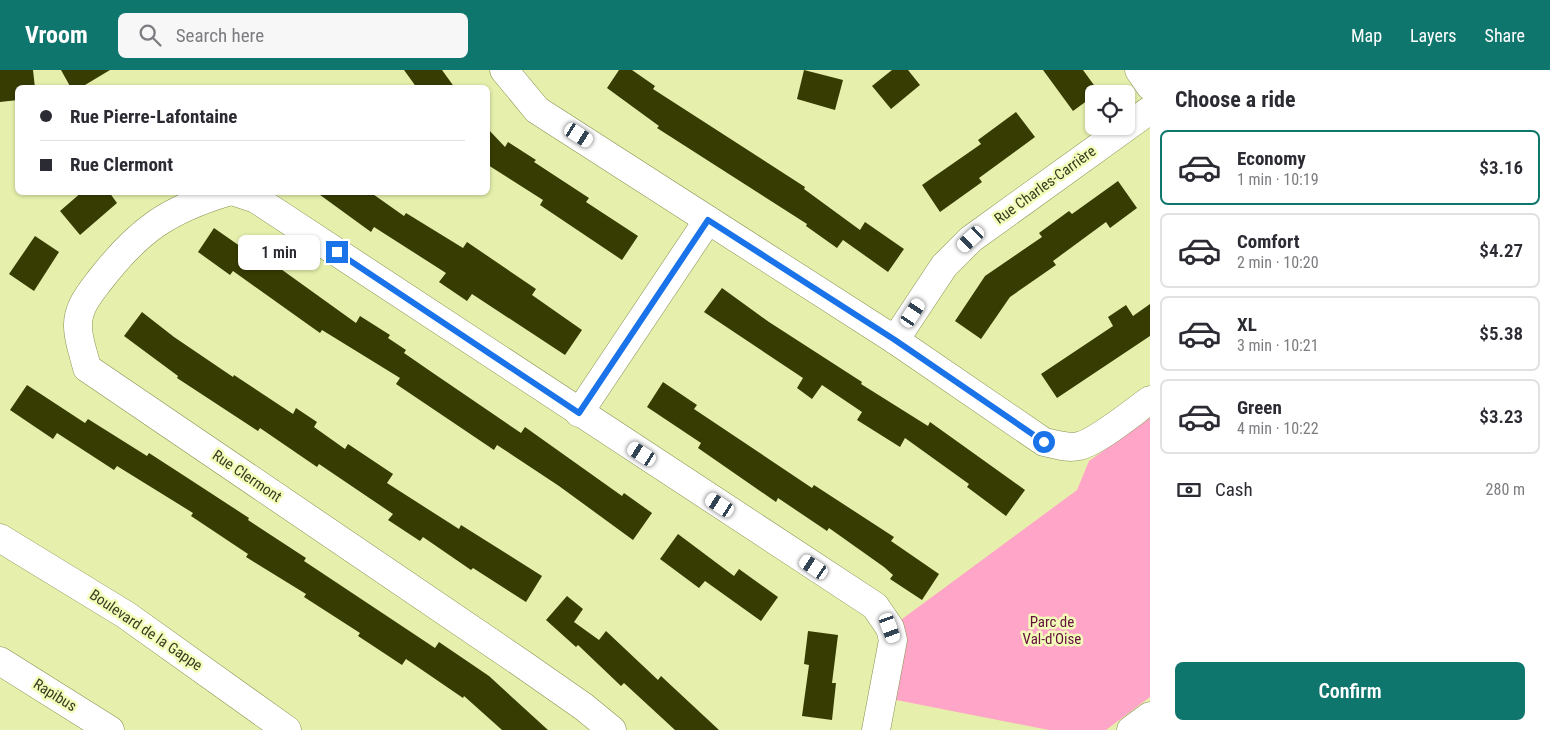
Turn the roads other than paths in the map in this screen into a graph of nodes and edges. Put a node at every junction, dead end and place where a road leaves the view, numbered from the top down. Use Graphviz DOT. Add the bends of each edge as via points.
graph roads {
  1 [pos="504,70"];
  2 [pos="1139,70"];
  3 [pos="1150,86"];
  4 [pos="1150,110"];
  5 [pos="217,195"];
  6 [pos="245,195"];
  7 [pos="708,220"];
  8 [pos="895,340"];
  9 [pos="1150,400"];
  10 [pos="579,413"];
  11 [pos="0,538"];
  12 [pos="0,660"];
  13 [pos="1150,716"];
  14 [pos="110,730"];
  15 [pos="287,730"];
  16 [pos="612,730"];
  17 [pos="876,730"];
  18 [pos="1131,730"];
  1 -- 7 [label="street" via="537,110"];
  2 -- 3 [label="street"];
  4 -- 8 [label="street, Rue Charles-Carrière" via="971,239 944,266"];
  5 -- 16 [label="street, Rue Clermont" via="167,217 137,237 84,301 77,326 87,368 513,657"];
  6 -- 10 [label="street" via="256,199"];
  7 -- 8 [label="street"];
  7 -- 10 [label="street"];
  8 -- 9 [label="street" via="1044,442 1079,446"];
  10 -- 17 [label="street" via="876,606 894,640"];
  11 -- 15 [label="street, Boulevard de la Gappe" via="126,615"];
  12 -- 14 [label="street, Rapibus"];
  13 -- 18 [label="street"];
}
